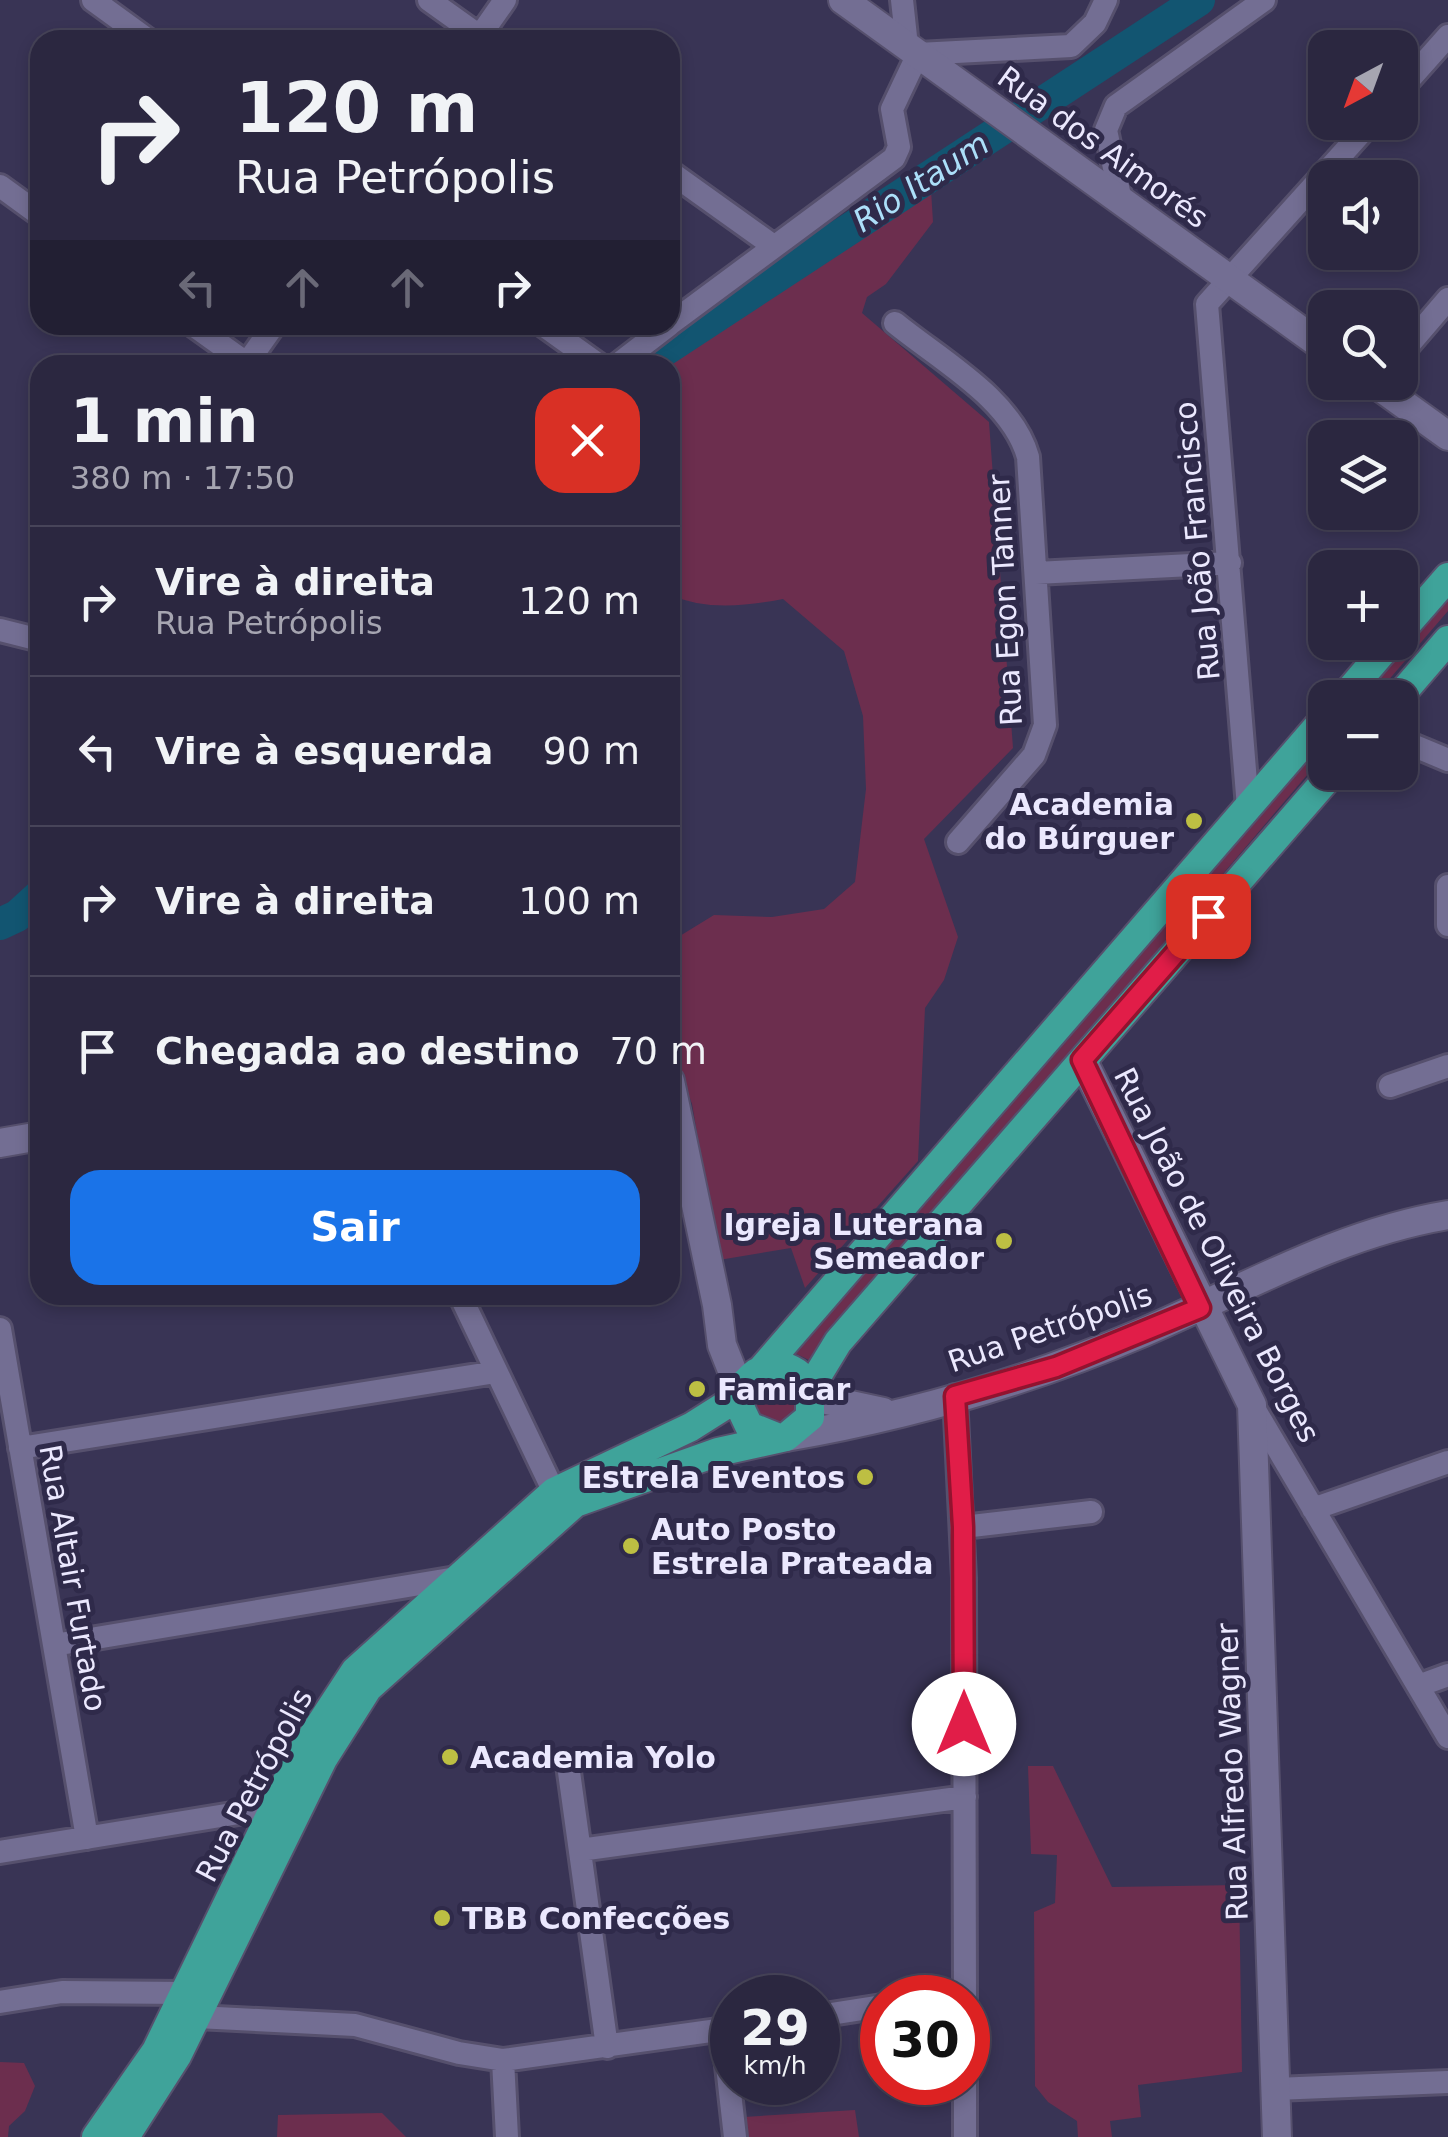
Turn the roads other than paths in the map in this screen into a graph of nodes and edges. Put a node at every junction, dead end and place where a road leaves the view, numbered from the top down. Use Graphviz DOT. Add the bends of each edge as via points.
graph roads {
  1 [pos="93,0"];
  2 [pos="429,0"];
  3 [pos="505,0"];
  4 [pos="843,0"];
  5 [pos="902,0"];
  6 [pos="1106,0"];
  7 [pos="1264,0"];
  8 [pos="134,30"];
  9 [pos="469,30"];
  10 [pos="487,30"];
  11 [pos="1448,36"];
  12 [pos="913,50"];
  13 [pos="1418,70"];
  14 [pos="1355,140"];
  15 [pos="680,179"];
  16 [pos="0,186"];
  17 [pos="1122,201"];
  18 [pos="30,208"];
  19 [pos="772,245"];
  20 [pos="1230,279"];
  21 [pos="1448,299"];
  22 [pos="680,316"];
  23 [pos="895,323"];
  24 [pos="1418,334"];
  25 [pos="208,335"];
  26 [pos="557,335"];
  27 [pos="655,335"];
  28 [pos="1308,336"];
  29 [pos="236,355"];
  30 [pos="585,355"];
  31 [pos="630,355"];
  32 [pos="1398,400"];
  33 [pos="1448,436"];
  34 [pos="1230,563"];
  35 [pos="1036,573"];
  36 [pos="1448,577"];
  37 [pos="1418,611"];
  38 [pos="0,631"];
  39 [pos="30,638"];
  40 [pos="1448,640"];
  41 [pos="1376,660"];
  42 [pos="1358,680"];
  43 [pos="1414,680"];
  44 [pos="1308,738"];
  45 [pos="1418,748"];
  46 [pos="1448,760"];
  47 [pos="1316,790"];
  48 [pos="1248,807"];
  49 [pos="958,842"];
  50 [pos="1082,1060"];
  51 [pos="1448,1066"];
  52 [pos="1390,1086"];
  53 [pos="680,1128"];
  54 [pos="30,1138"];
  55 [pos="0,1142"];
  56 [pos="1448,1216"];
  57 [pos="465,1305"];
  58 [pos="1200,1308"];
  59 [pos="0,1329"];
  60 [pos="496,1372"];
  61 [pos="749,1383"];
  62 [pos="812,1393"];
  63 [pos="955,1396"];
  64 [pos="1252,1406"];
  65 [pos="895,1414"];
  66 [pos="783,1438"];
  67 [pos="20,1448"];
  68 [pos="1448,1462"];
  69 [pos="554,1492"];
  70 [pos="1313,1509"];
  71 [pos="1092,1512"];
  72 [pos="963,1527"];
  73 [pos="456,1578"];
  74 [pos="54,1645"];
  75 [pos="1448,1675"];
  76 [pos="1418,1686"];
  77 [pos="1448,1737"];
  78 [pos="569,1772"];
  79 [pos="965,1798"];
  80 [pos="274,1806"];
  81 [pos="87,1838"];
  82 [pos="580,1850"];
  83 [pos="0,1852"];
  84 [pos="958,1975"];
  85 [pos="0,2002"];
  86 [pos="192,2005"];
  87 [pos="710,2032"];
  88 [pos="606,2047"];
  89 [pos="502,2060"];
  90 [pos="1448,2082"];
  91 [pos="1275,2090"];
  92 [pos="733,2105"];
  93 [pos="965,2105"];
  94 [pos="96,2137"];
  95 [pos="125,2137"];
  96 [pos="507,2137"];
  97 [pos="735,2137"];
  98 [pos="965,2137"];
  99 [pos="1277,2137"];
  1 -- 8 [label="street"];
  2 -- 9 [label="street"];
  3 -- 10 [label="street"];
  4 -- 12 [label="street, Rua dos Aimorés"];
  5 -- 12 [label="street"];
  6 -- 12 [label="street" via="1095,24 1072,46"];
  7 -- 17 [label="street" via="1116,106 1106,130"];
  11 -- 13 [label="street"];
  12 -- 17 [label="street, Rua dos Aimorés"];
  12 -- 19 [label="street" via="892,109 899,147 894,158"];
  14 -- 20 [label="street, Rua João Francisco"];
  15 -- 19 [label="street"];
  16 -- 18 [label="street"];
  17 -- 20 [label="street, Rua dos Aimorés"];
  19 -- 22 [label="street"];
  20 -- 28 [label="street, Rua dos Aimorés"];
  20 -- 34 [label="street, Rua João Francisco" via="1207,304"];
  21 -- 24 [label="street"];
  23 -- 35 [label="street, Rua Egon Tanner" via="998,407 1023,440"];
  25 -- 29 [label="street"];
  26 -- 30 [label="street"];
  27 -- 31 [label="street"];
  32 -- 33 [label="street"];
  34 -- 35 [label="street"];
  34 -- 48 [label="street, Rua João Francisco"];
  35 -- 49 [label="street, Rua Egon Tanner" via="1041,742"];
  36 -- 37 [label="main road"];
  38 -- 39 [label="street"];
  40 -- 43 [label="main road"];
  41 -- 42 [label="main road"];
  44 -- 48 [label="main road, Rua Petrópolis"];
  45 -- 46 [label="street"];
  47 -- 50 [label="main road"];
  48 -- 61 [label="main road, Rua Petrópolis"];
  50 -- 58 [label="street, Rua João de Oliveira Borges"];
  50 -- 62 [label="main road" via="838,1342"];
  51 -- 52 [label="street"];
  53 -- 61 [label="street" via="718,1305"];
  54 -- 55 [label="street"];
  56 -- 58 [label="street, Rua Petrópolis" via="1355,1238"];
  57 -- 60 [label="street"];
  58 -- 63 [label="street, Rua Petrópolis" via="1056,1367"];
  58 -- 64 [label="street, Rua João de Oliveira Borges"];
  59 -- 67 [label="street, Rua Altair Furtado"];
  60 -- 67 [label="street"];
  60 -- 69 [label="street"];
  61 -- 62 [label="main road" via="790,1368"];
  61 -- 66 [label="main road" via="750,1426 768,1438"];
  61 -- 69 [label="main road, Rua Petrópolis" via="691,1427"];
  62 -- 65 [label="street, Rua Petrópolis"];
  62 -- 66 [label="main road" via="810,1418"];
  63 -- 65 [label="street, Rua Petrópolis"];
  63 -- 72 [label="street"];
  64 -- 70 [label="street, Rua João de Oliveira Borges"];
  64 -- 91 [label="street, Rua Alfredo Wagner"];
  65 -- 66 [label="street, Rua Petrópolis"];
  66 -- 86 [label="main road, Rua Petrópolis" via="718,1452 575,1503 368,1688"];
  67 -- 74 [label="street, Rua Altair Furtado"];
  68 -- 70 [label="street"];
  69 -- 73 [label="main road, Rua Petrópolis"];
  70 -- 76 [label="street, Rua João de Oliveira Borges"];
  71 -- 72 [label="street"];
  72 -- 79 [label="street"];
  73 -- 74 [label="street"];
  73 -- 80 [label="main road, Rua Petrópolis" via="355,1671"];
  74 -- 81 [label="street, Rua Altair Furtado"];
  75 -- 76 [label="street"];
  76 -- 77 [label="street, Rua João de Oliveira Borges"];
  78 -- 82 [label="street"];
  79 -- 82 [label="street"];
  79 -- 84 [label="street"];
  80 -- 81 [label="street"];
  80 -- 86 [label="main road, Rua Petrópolis"];
  81 -- 83 [label="street"];
  82 -- 88 [label="street"];
  85 -- 86 [label="street" via="62,1992"];
  86 -- 89 [label="street" via="356,2025"];
  86 -- 94 [label="main road, Rua Petrópolis"];
  86 -- 95 [label="main road, Rua Petrópolis"];
  87 -- 88 [label="street"];
  88 -- 89 [label="street"];
  89 -- 96 [label="street"];
  90 -- 91 [label="street"];
  91 -- 99 [label="street, Rua Alfredo Wagner"];
  92 -- 97 [label="street"];
  93 -- 98 [label="street"];
}
